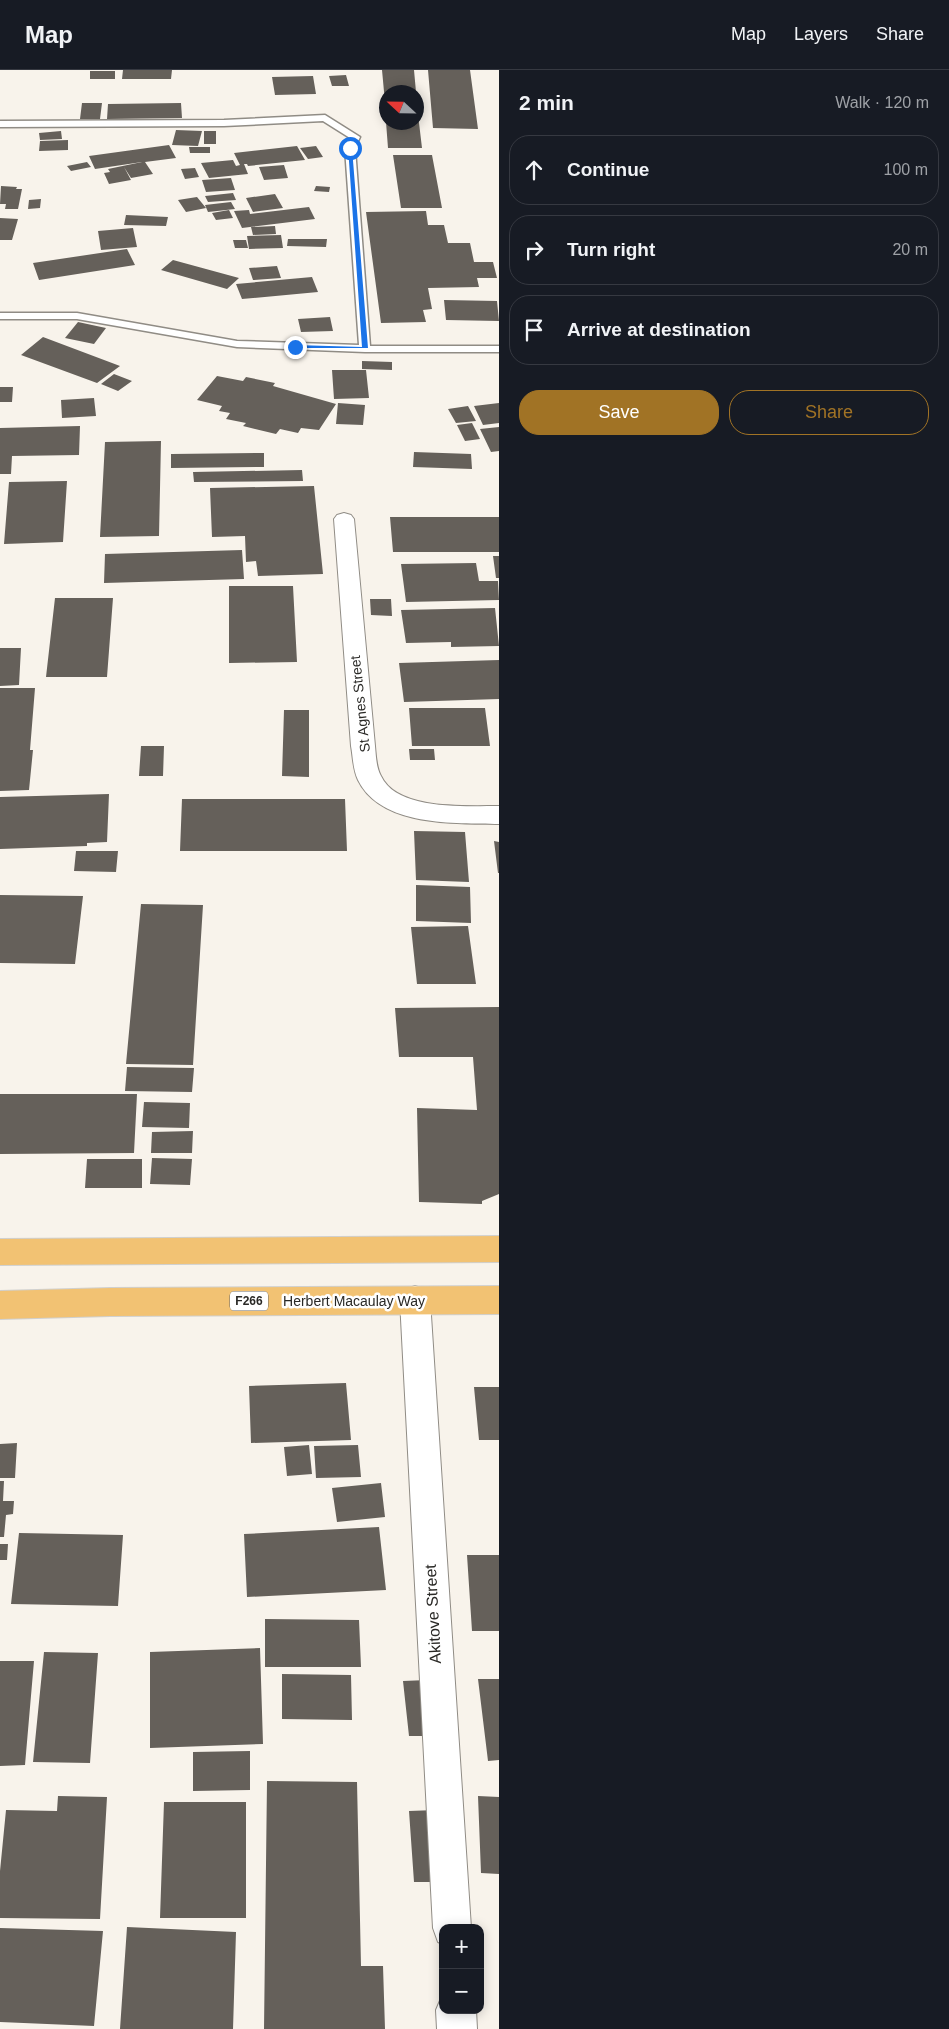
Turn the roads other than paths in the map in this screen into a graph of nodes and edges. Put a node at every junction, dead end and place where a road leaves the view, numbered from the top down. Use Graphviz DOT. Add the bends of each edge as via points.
graph roads {
  1 [pos="0,124"];
  2 [pos="0,316"];
  3 [pos="365,348"];
  4 [pos="499,349"];
  5 [pos="344,519"];
  6 [pos="499,815"];
  7 [pos="499,1249"];
  8 [pos="0,1252"];
  9 [pos="416,1300"];
  10 [pos="499,1300"];
  11 [pos="0,1305"];
  12 [pos="452,1924"];
  13 [pos="456,2014"];
  14 [pos="457,2029"];
  1 -- 3 [label="lane" via="224,123 325,118 355,137 350,148"];
  2 -- 3 [label="lane" via="77,316 237,344"];
  3 -- 4 [label="lane"];
  5 -- 6 [label="street, St Agnes Street" via="362,746 372,783 400,806 447,814"];
  7 -- 8 [label="highway"];
  9 -- 10 [label="highway, Herbert Macaulay Way / F266"];
  9 -- 11 [label="highway, Herbert Macaulay Way / F266"];
  9 -- 12 [label="street, Akitove Street"];
  13 -- 14 [label="street"];
}
